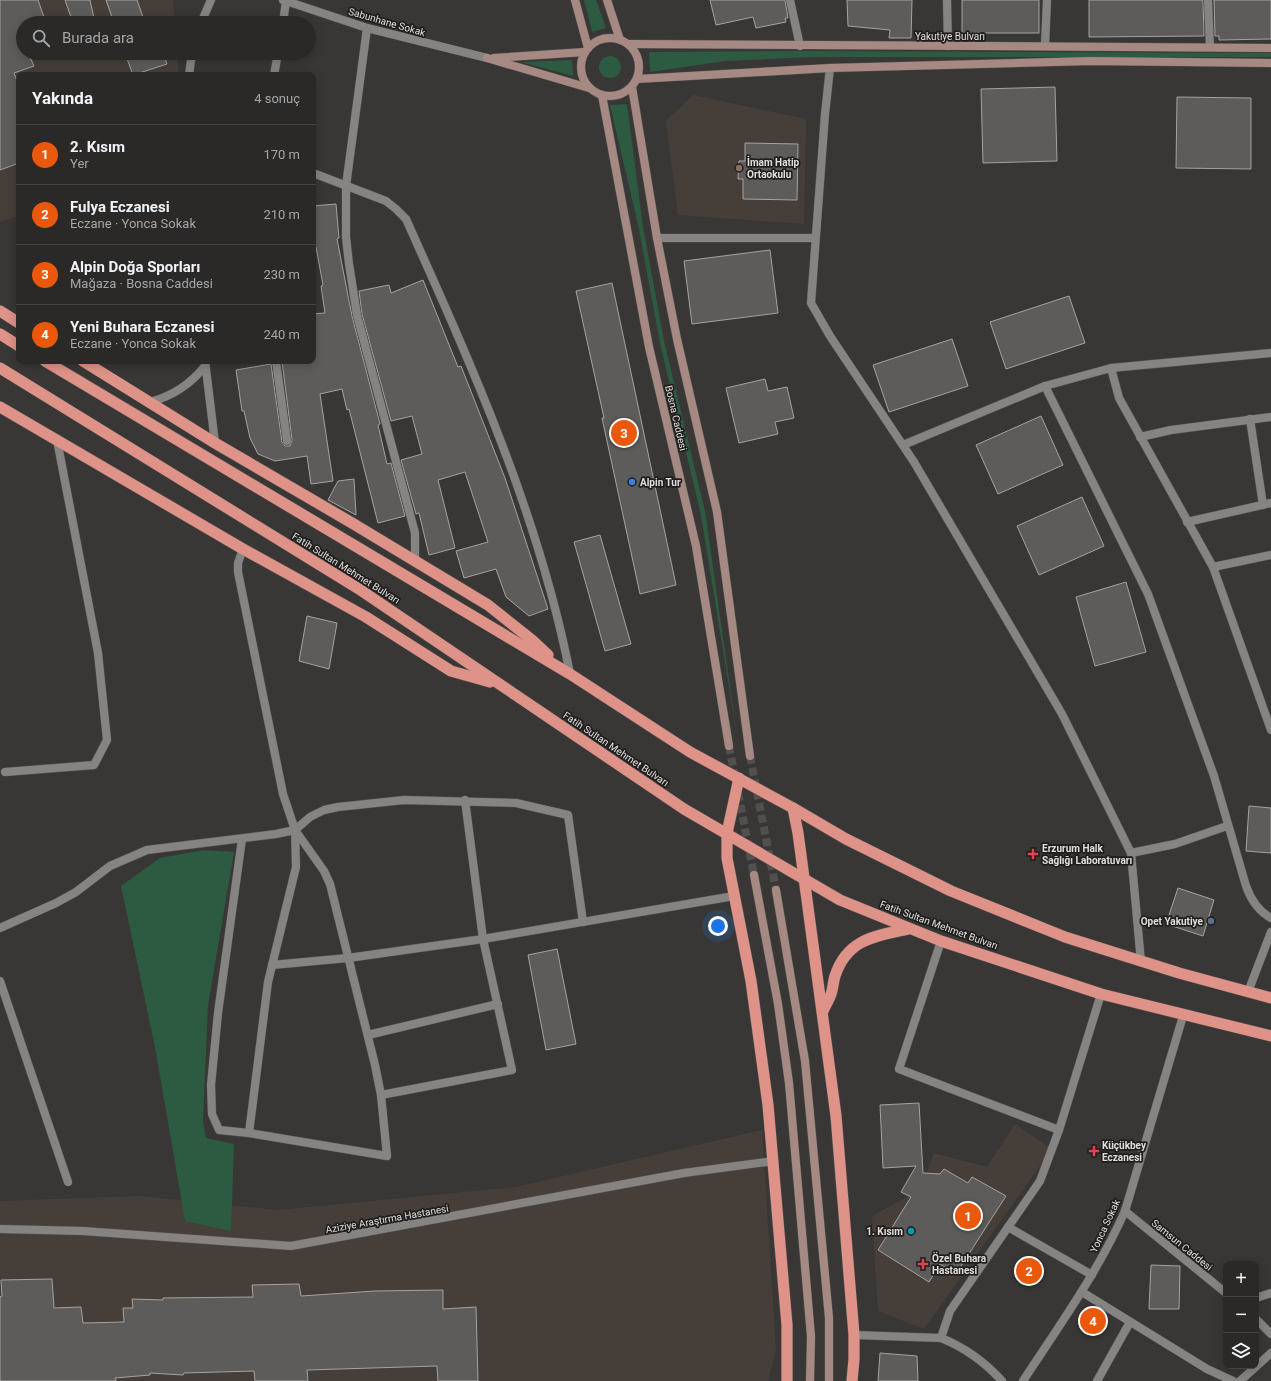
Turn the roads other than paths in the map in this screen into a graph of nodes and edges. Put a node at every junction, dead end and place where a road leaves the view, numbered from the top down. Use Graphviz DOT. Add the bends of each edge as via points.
graph roads {
  1 [pos="211,0"];
  2 [pos="574,0"];
  3 [pos="607,0"];
  4 [pos="790,0"];
  5 [pos="947,0"];
  6 [pos="1047,0"];
  7 [pos="1208,0"];
  8 [pos="284,1"];
  9 [pos="204,16"];
  10 [pos="283,16"];
  11 [pos="367,28"];
  12 [pos="620,40"];
  13 [pos="629,44"];
  14 [pos="1044,45"];
  15 [pos="800,46"];
  16 [pos="948,46"];
  17 [pos="1210,47"];
  18 [pos="1271,48"];
  19 [pos="587,50"];
  20 [pos="487,58"];
  21 [pos="191,60"];
  22 [pos="277,60"];
  23 [pos="1271,63"];
  24 [pos="830,68"];
  25 [pos="189,72"];
  26 [pos="275,72"];
  27 [pos="637,79"];
  28 [pos="632,87"];
  29 [pos="589,88"];
  30 [pos="602,95"];
  31 [pos="316,174"];
  32 [pos="346,186"];
  33 [pos="657,238"];
  34 [pos="815,238"];
  35 [pos="0,311"];
  36 [pos="16,321"];
  37 [pos="0,334"];
  38 [pos="16,344"];
  39 [pos="1271,353"];
  40 [pos="50,364"];
  41 [pos="88,364"];
  42 [pos="205,364"];
  43 [pos="276,364"];
  44 [pos="0,368"];
  45 [pos="1111,368"];
  46 [pos="1044,386"];
  47 [pos="150,402"];
  48 [pos="0,407"];
  49 [pos="1271,416"];
  50 [pos="1250,419"];
  51 [pos="1140,437"];
  52 [pos="58,440"];
  53 [pos="287,441"];
  54 [pos="215,443"];
  55 [pos="903,445"];
  56 [pos="1267,504"];
  57 [pos="1187,522"];
  58 [pos="243,549"];
  59 [pos="1271,555"];
  60 [pos="415,561"];
  61 [pos="1213,567"];
  62 [pos="566,672"];
  63 [pos="500,685"];
  64 [pos="1268,710"];
  65 [pos="1271,730"];
  66 [pos="729,746"];
  67 [pos="750,756"];
  68 [pos="5,772"];
  69 [pos="739,778"];
  70 [pos="465,800"];
  71 [pos="793,808"];
  72 [pos="1227,826"];
  73 [pos="295,830"];
  74 [pos="727,833"];
  75 [pos="242,839"];
  76 [pos="1131,853"];
  77 [pos="754,875"];
  78 [pos="804,879"];
  79 [pos="776,890"];
  80 [pos="734,896"];
  81 [pos="1271,918"];
  82 [pos="583,922"];
  83 [pos="0,928"];
  84 [pos="908,929"];
  85 [pos="1271,932"];
  86 [pos="483,939"];
  87 [pos="941,941"];
  88 [pos="348,958"];
  89 [pos="1141,962"];
  90 [pos="272,965"];
  91 [pos="0,981"];
  92 [pos="1248,992"];
  93 [pos="1101,994"];
  94 [pos="1271,998"];
  95 [pos="498,1004"];
  96 [pos="823,1011"];
  97 [pos="1183,1016"];
  98 [pos="368,1035"];
  99 [pos="1271,1036"];
  100 [pos="381,1095"];
  101 [pos="1059,1130"];
  102 [pos="249,1133"];
  103 [pos="774,1162"];
  104 [pos="68,1182"];
  105 [pos="1125,1211"];
  106 [pos="1008,1227"];
  107 [pos="0,1229"];
  108 [pos="1092,1275"];
  109 [pos="1223,1291"];
  110 [pos="1082,1292"];
  111 [pos="1271,1293"];
  112 [pos="1259,1297"];
  113 [pos="1130,1322"];
  114 [pos="1259,1322"];
  115 [pos="1271,1334"];
  116 [pos="854,1335"];
  117 [pos="941,1338"];
  118 [pos="1271,1353"];
  119 [pos="787,1381"];
  120 [pos="810,1381"];
  121 [pos="830,1381"];
  122 [pos="852,1381"];
  123 [pos="1002,1381"];
  124 [pos="1023,1381"];
  125 [pos="1097,1381"];
  126 [pos="1233,1381"];
  127 [pos="1240,1381"];
  1 -- 9 [label="street"];
  2 -- 19 [label="main road"];
  3 -- 12 [label="main road"];
  4 -- 15 [label="street"];
  5 -- 16 [label="street"];
  6 -- 14 [label="street"];
  7 -- 17 [label="street"];
  8 -- 10 [label="street"];
  8 -- 11 [label="street, Sabunhane Sokak"];
  11 -- 20 [label="street, Sabunhane Sokak"];
  11 -- 32 [label="street"];
  12 -- 13 [label="main road"];
  12 -- 19 [label="main road" via="603,39"];
  13 -- 15 [label="main road, Yakutiye Bulvarı"];
  13 -- 27 [label="main road" via="639,60 640,70"];
  14 -- 16 [label="main road, Yakutiye Bulvarı"];
  14 -- 17 [label="main road, Yakutiye Bulvarı"];
  15 -- 16 [label="main road, Yakutiye Bulvarı"];
  17 -- 18 [label="main road, Yakutiye Bulvarı"];
  19 -- 20 [label="main road"];
  19 -- 29 [label="main road" via="581,71"];
  20 -- 29 [label="main road"];
  21 -- 25 [label="street"];
  22 -- 26 [label="street"];
  23 -- 24 [label="main road" via="1090,61"];
  24 -- 27 [label="main road"];
  24 -- 34 [label="street"];
  27 -- 28 [label="main road"];
  28 -- 30 [label="main road" via="618,96"];
  28 -- 33 [label="main road"];
  29 -- 30 [label="main road"];
  30 -- 66 [label="main road, Bosna Caddesi" via="649,347 696,546"];
  31 -- 32 [label="street"];
  32 -- 60 [label="street" via="346,237 352,290 415,533"];
  32 -- 62 [label="street" via="386,201 406,219 448,313 532,525 563,638"];
  33 -- 34 [label="street"];
  33 -- 67 [label="main road" via="677,339 717,512"];
  34 -- 55 [label="street" via="811,302 830,336"];
  35 -- 36 [label="highway"];
  37 -- 38 [label="highway"];
  39 -- 45 [label="street"];
  40 -- 62 [label="highway"];
  41 -- 47 [label="highway"];
  42 -- 47 [label="street" via="188,384 178,391"];
  42 -- 54 [label="street"];
  43 -- 53 [label="street"];
  44 -- 63 [label="highway, Fatih Sultan Mehmet Bulvarı" via="359,589"];
  45 -- 46 [label="street"];
  45 -- 51 [label="street" via="1119,398"];
  46 -- 55 [label="street"];
  46 -- 72 [label="street" via="1148,594 1206,754"];
  47 -- 54 [label="highway"];
  48 -- 52 [label="highway"];
  49 -- 50 [label="street"];
  50 -- 51 [label="street"];
  50 -- 56 [label="street"];
  51 -- 57 [label="street"];
  52 -- 58 [label="highway"];
  52 -- 68 [label="street" via="98,653 107,740 94,765"];
  54 -- 60 [label="highway"];
  55 -- 76 [label="street" via="1062,714"];
  56 -- 57 [label="street"];
  57 -- 61 [label="street"];
  58 -- 63 [label="highway" via="366,617 451,671"];
  58 -- 73 [label="street" via="238,572 283,794"];
  59 -- 61 [label="street"];
  60 -- 62 [label="highway" via="488,606 532,640"];
  61 -- 64 [label="street"];
  62 -- 69 [label="highway" via="690,752"];
  63 -- 74 [label="highway, Fatih Sultan Mehmet Bulvarı" via="665,796"];
  64 -- 65 [label="street"];
  69 -- 71 [label="highway"];
  69 -- 74 [label="highway"];
  70 -- 73 [label="street" via="404,800 338,807 310,817"];
  70 -- 82 [label="street" via="516,803 568,815"];
  70 -- 86 [label="street"];
  71 -- 78 [label="highway"];
  71 -- 89 [label="highway" via="846,839 951,891 1065,937"];
  72 -- 76 [label="street" via="1176,844"];
  72 -- 81 [label="street" via="1251,898 1258,908"];
  73 -- 75 [label="street"];
  73 -- 88 [label="street" via="324,871 330,884"];
  73 -- 90 [label="street" via="296,867"];
  74 -- 78 [label="highway, Fatih Sultan Mehmet Bulvarı"];
  74 -- 80 [label="highway" via="727,858"];
  75 -- 83 [label="street" via="146,850 110,866 56,904"];
  75 -- 102 [label="street" via="218,1013 211,1085 212,1114 219,1130"];
  76 -- 89 [label="street"];
  77 -- 120 [label="main road" via="777,996 789,1083 811,1336"];
  78 -- 84 [label="highway, Fatih Sultan Mehmet Bulvarı" via="840,900"];
  78 -- 96 [label="highway"];
  79 -- 121 [label="main road" via="805,1061 829,1318"];
  80 -- 82 [label="street"];
  80 -- 103 [label="highway" via="756,1014"];
  82 -- 86 [label="street"];
  84 -- 87 [label="highway, Fatih Sultan Mehmet Bulvarı"];
  84 -- 96 [label="highway" via="874,936 849,950 841,961 831,995"];
  85 -- 92 [label="street"];
  86 -- 88 [label="street"];
  86 -- 95 [label="street"];
  87 -- 93 [label="highway, Fatih Sultan Mehmet Bulvarı"];
  87 -- 101 [label="street" via="900,1069"];
  88 -- 90 [label="street"];
  88 -- 98 [label="street"];
  89 -- 92 [label="highway"];
  90 -- 102 [label="street"];
  91 -- 104 [label="street"];
  92 -- 94 [label="highway"];
  93 -- 97 [label="highway, Fatih Sultan Mehmet Bulvarı"];
  93 -- 101 [label="street"];
  95 -- 98 [label="street"];
  95 -- 100 [label="street" via="512,1070"];
  96 -- 116 [label="highway" via="836,1116"];
  97 -- 99 [label="highway, Fatih Sultan Mehmet Bulvarı"];
  97 -- 105 [label="street, Yonca Sokak"];
  98 -- 100 [label="street"];
  100 -- 102 [label="street" via="387,1156"];
  101 -- 106 [label="street" via="1040,1181"];
  103 -- 107 [label="street, Aziziye Araştırma Hastanesi" via="684,1173 291,1246 83,1231"];
  103 -- 119 [label="highway" via="787,1325"];
  105 -- 108 [label="street, Yonca Sokak"];
  105 -- 109 [label="street, Samsun Caddesi"];
  106 -- 108 [label="street"];
  106 -- 117 [label="street" via="950,1311"];
  108 -- 110 [label="street, Yonca Sokak"];
  110 -- 113 [label="street"];
  110 -- 124 [label="street, Yonca Sokak"];
  111 -- 112 [label="street"];
  113 -- 125 [label="street"];
  113 -- 126 [label="street"];
  114 -- 115 [label="street"];
  116 -- 117 [label="street"];
  116 -- 122 [label="highway"];
  117 -- 123 [label="street" via="974,1354"];
  118 -- 127 [label="street"];
}
